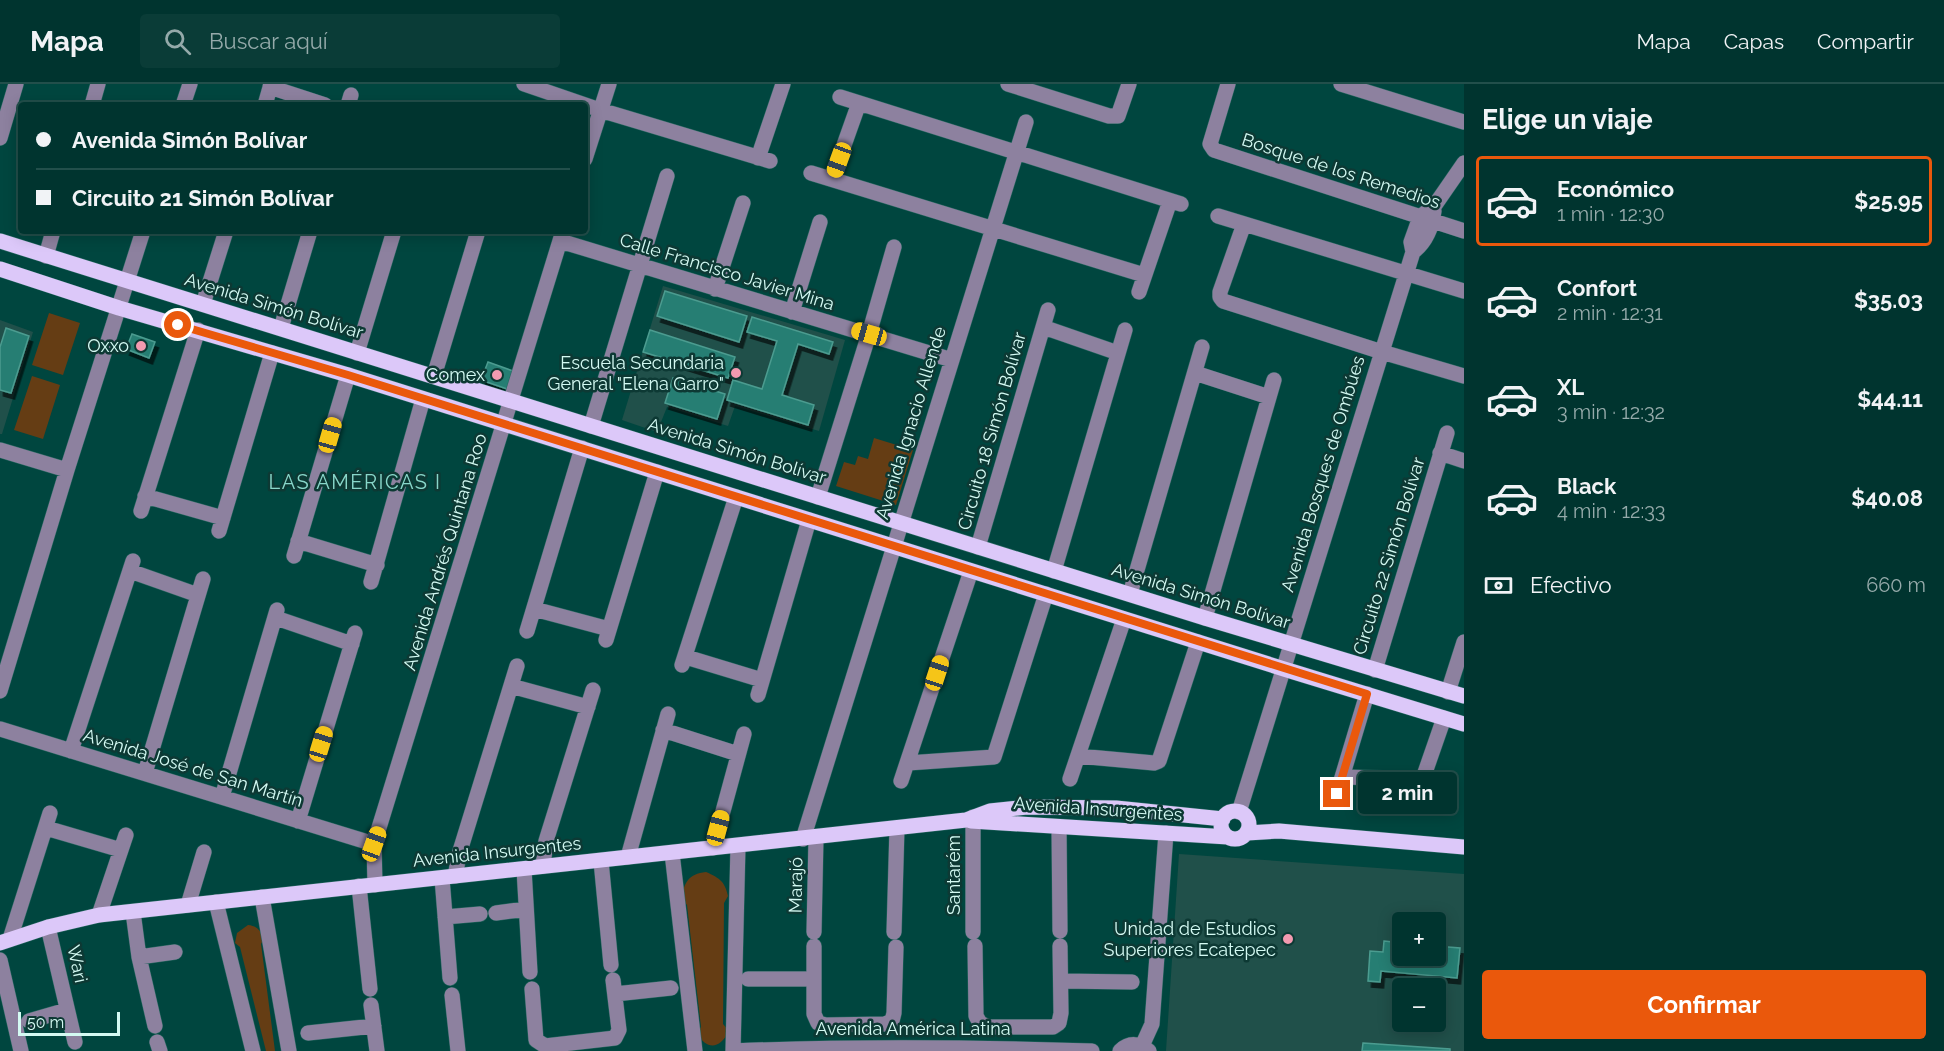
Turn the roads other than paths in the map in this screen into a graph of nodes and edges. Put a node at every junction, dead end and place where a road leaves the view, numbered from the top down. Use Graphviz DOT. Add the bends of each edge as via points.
graph roads {
  1 [pos="16,84"];
  2 [pos="98,84"];
  3 [pos="190,84"];
  4 [pos="524,84"];
  5 [pos="609,84"];
  6 [pos="783,84"];
  7 [pos="1008,84"];
  8 [pos="1129,84"];
  9 [pos="1228,84"];
  10 [pos="1341,84"];
  11 [pos="271,86"];
  12 [pos="840,98"];
  13 [pos="93,102"];
  14 [pos="184,102"];
  15 [pos="266,102"];
  16 [pos="316,102"];
  17 [pos="577,102"];
  18 [pos="859,103"];
  19 [pos="588,106"];
  20 [pos="600,110"];
  21 [pos="1026,122"];
  22 [pos="1464,122"];
  23 [pos="0,138"];
  24 [pos="588,149"];
  25 [pos="1016,152"];
  26 [pos="1464,163"];
  27 [pos="811,173"];
  28 [pos="667,176"];
  29 [pos="832,179"];
  30 [pos="743,203"];
  31 [pos="1218,216"];
  32 [pos="1426,219"];
  33 [pos="820,222"];
  34 [pos="1244,224"];
  35 [pos="993,228"];
  36 [pos="1464,231"];
  37 [pos="52,234"];
  38 [pos="142,234"];
  39 [pos="225,234"];
  40 [pos="309,234"];
  41 [pos="393,234"];
  42 [pos="477,234"];
  43 [pos="561,236"];
  44 [pos="0,242"];
  45 [pos="894,247"];
  46 [pos="45,256"];
  47 [pos="638,267"];
  48 [pos="0,269"];
  49 [pos="1406,273"];
  50 [pos="1144,275"];
  51 [pos="128,282"];
  52 [pos="715,289"];
  53 [pos="1464,291"];
  54 [pos="1139,292"];
  55 [pos="203,304"];
  56 [pos="119,308"];
  57 [pos="1048,310"];
  58 [pos="792,312"];
  59 [pos="1043,327"];
  60 [pos="281,328"];
  61 [pos="198,330"];
  62 [pos="1125,330"];
  63 [pos="869,334"];
  64 [pos="1202,347"];
  65 [pos="1382,352"];
  66 [pos="272,353"];
  67 [pos="357,353"];
  68 [pos="1118,353"];
  69 [pos="952,360"];
  70 [pos="1195,373"];
  71 [pos="348,375"];
  72 [pos="434,376"];
  73 [pos="1464,376"];
  74 [pos="1274,380"];
  75 [pos="1269,397"];
  76 [pos="423,399"];
  77 [pos="511,401"];
  78 [pos="504,424"];
  79 [pos="591,426"];
  80 [pos="1447,433"];
  81 [pos="582,448"];
  82 [pos="0,450"];
  83 [pos="1440,453"];
  84 [pos="1464,461"];
  85 [pos="706,462"];
  86 [pos="67,470"];
  87 [pos="657,472"];
  88 [pos="698,485"];
  89 [pos="145,496"];
  90 [pos="736,497"];
  91 [pos="818,497"];
  92 [pos="141,511"];
  93 [pos="809,520"];
  94 [pos="901,523"];
  95 [pos="893,546"];
  96 [pos="978,547"];
  97 [pos="377,565"];
  98 [pos="1054,570"];
  99 [pos="971,571"];
  100 [pos="203,579"];
  101 [pos="371,582"];
  102 [pos="1046,594"];
  103 [pos="1130,594"];
  104 [pos="198,595"];
  105 [pos="534,609"];
  106 [pos="1205,618"];
  107 [pos="1124,619"];
  108 [pos="527,631"];
  109 [pos="1198,642"];
  110 [pos="1464,642"];
  111 [pos="1291,644"];
  112 [pos="517,666"];
  113 [pos="1284,669"];
  114 [pos="1375,670"];
  115 [pos="511,686"];
  116 [pos="593,690"];
  117 [pos="0,691"];
  118 [pos="1449,692"];
  119 [pos="1367,694"];
  120 [pos="1464,696"];
  121 [pos="588,707"];
  122 [pos="668,714"];
  123 [pos="1444,718"];
  124 [pos="1464,724"];
  125 [pos="0,729"];
  126 [pos="663,730"];
  127 [pos="744,734"];
  128 [pos="71,751"];
  129 [pos="738,754"];
  130 [pos="1078,756"];
  131 [pos="908,763"];
  132 [pos="145,773"];
  133 [pos="1343,777"];
  134 [pos="1070,779"];
  135 [pos="901,781"];
  136 [pos="1337,794"];
  137 [pos="222,797"];
  138 [pos="1223,819"];
  139 [pos="971,820"];
  140 [pos="298,821"];
  141 [pos="1245,822"];
  142 [pos="1059,827"];
  143 [pos="897,828"];
  144 [pos="1166,833"];
  145 [pos="1228,837"];
  146 [pos="809,838"];
  147 [pos="374,844"];
  148 [pos="738,846"];
  149 [pos="1464,847"];
  150 [pos="713,848"];
  151 [pos="204,852"];
  152 [pos="672,853"];
  153 [pos="628,857"];
  154 [pos="601,861"];
  155 [pos="543,866"];
  156 [pos="524,869"];
  157 [pos="448,877"];
  158 [pos="367,886"];
  159 [pos="262,897"];
  160 [pos="216,902"];
  161 [pos="188,905"];
  162 [pos="526,909"];
  163 [pos="133,912"];
  164 [pos="496,913"];
  165 [pos="480,914"];
  166 [pos="99,915"];
  167 [pos="445,917"];
  168 [pos="48,927"];
  169 [pos="5,941"];
  170 [pos="175,952"];
  171 [pos="139,957"];
  172 [pos="0,960"];
  173 [pos="530,972"];
  174 [pos="450,978"];
  175 [pos="748,979"];
  176 [pos="613,980"];
  177 [pos="814,980"];
  178 [pos="1061,981"];
  179 [pos="1132,982"];
  180 [pos="671,988"];
  181 [pos="370,989"];
  182 [pos="532,989"];
  183 [pos="452,995"];
  184 [pos="371,1005"];
  185 [pos="67,1010"];
  186 [pos="29,1021"];
  187 [pos="856,1025"];
  188 [pos="155,1026"];
  189 [pos="374,1026"];
  190 [pos="1013,1027"];
  191 [pos="308,1033"];
  192 [pos="75,1042"];
  193 [pos="583,1046"];
  194 [pos="855,1048"];
  195 [pos="1013,1048"];
  196 [pos="1146,1048"];
  197 [pos="21,1051"];
  198 [pos="253,1051"];
  199 [pos="288,1051"];
  200 [pos="377,1051"];
  201 [pos="458,1051"];
  202 [pos="695,1051"];
  203 [pos="733,1051"];
  204 [pos="1092,1051"];
  205 [pos="1120,1051"];
  1 -- 23 [label="street"];
  2 -- 13 [label="street"];
  3 -- 14 [label="street"];
  4 -- 17 [label="street"];
  5 -- 20 [label="street"];
  6 -- 20 [label="street" via="764,159"];
  7 -- 8 [label="street" via="1109,116 1118,116"];
  9 -- 32 [label="street, Bosque de los Remedios" via="1210,144 1214,150"];
  10 -- 22 [label="street"];
  11 -- 15 [label="street"];
  11 -- 16 [label="street"];
  12 -- 18 [label="street"];
  18 -- 25 [label="street"];
  18 -- 29 [label="street"];
  19 -- 20 [label="street"];
  20 -- 24 [label="street"];
  21 -- 25 [label="street, Avenida Ignacio Allende"];
  25 -- 35 [label="street, Avenida Ignacio Allende"];
  25 -- 50 [label="street" via="1175,202"];
  26 -- 32 [label="street"];
  27 -- 29 [label="street"];
  28 -- 47 [label="street"];
  29 -- 35 [label="street"];
  30 -- 52 [label="street"];
  31 -- 34 [label="street"];
  32 -- 36 [label="street, Bosque de los Remedios"];
  32 -- 49 [label="street, Avenida Bosques de Ombúes" via="1411,242 1413,252"];
  33 -- 58 [label="street"];
  34 -- 49 [label="street"];
  34 -- 65 [label="street" via="1220,292 1223,301"];
  35 -- 50 [label="street"];
  35 -- 69 [label="street, Avenida Ignacio Allende"];
  37 -- 46 [label="street"];
  38 -- 51 [label="street"];
  39 -- 55 [label="street"];
  40 -- 60 [label="street"];
  41 -- 67 [label="street"];
  42 -- 72 [label="street"];
  43 -- 47 [label="street, Calle Francisco Javier Mina"];
  43 -- 77 [label="street, Avenida Andrés Quintana Roo"];
  44 -- 46 [label="main road, Avenida Simón Bolívar"];
  45 -- 63 [label="street"];
  46 -- 51 [label="main road, Avenida Simón Bolívar"];
  47 -- 52 [label="street, Calle Francisco Javier Mina"];
  47 -- 79 [label="street"];
  48 -- 56 [label="main road"];
  49 -- 53 [label="street"];
  49 -- 65 [label="street, Avenida Bosques de Ombúes"];
  50 -- 54 [label="street"];
  51 -- 55 [label="main road, Avenida Simón Bolívar"];
  51 -- 56 [label="street"];
  52 -- 58 [label="street, Calle Francisco Javier Mina"];
  55 -- 60 [label="main road, Avenida Simón Bolívar"];
  56 -- 61 [label="main road"];
  56 -- 86 [label="street"];
  57 -- 59 [label="street, Circuito 18 Simón Bolívar"];
  58 -- 63 [label="street, Calle Francisco Javier Mina"];
  59 -- 68 [label="street, Circuito 18 Simón Bolívar"];
  59 -- 96 [label="street, Circuito 18 Simón Bolívar"];
  60 -- 67 [label="main road, Avenida Simón Bolívar"];
  61 -- 66 [label="main road"];
  61 -- 89 [label="street"];
  62 -- 68 [label="street"];
  63 -- 69 [label="street, Calle Francisco Javier Mina"];
  63 -- 91 [label="street"];
  64 -- 70 [label="street"];
  65 -- 73 [label="street"];
  65 -- 111 [label="street, Avenida Bosques de Ombúes"];
  66 -- 71 [label="main road"];
  66 -- 89 [label="street" via="221,524"];
  67 -- 72 [label="main road, Avenida Simón Bolívar"];
  68 -- 98 [label="street"];
  69 -- 94 [label="street, Avenida Ignacio Allende"];
  70 -- 75 [label="street"];
  70 -- 103 [label="street"];
  71 -- 76 [label="main road"];
  71 -- 97 [label="street" via="296,549"];
  72 -- 77 [label="main road, Avenida Simón Bolívar"];
  74 -- 75 [label="street"];
  75 -- 106 [label="street"];
  76 -- 78 [label="main road"];
  76 -- 97 [label="street"];
  77 -- 78 [label="street, Avenida Andrés Quintana Roo"];
  77 -- 79 [label="main road, Avenida Simón Bolívar"];
  78 -- 81 [label="main road"];
  78 -- 147 [label="street, Avenida Andrés Quintana Roo"];
  79 -- 85 [label="main road, Avenida Simón Bolívar"];
  80 -- 83 [label="street, Circuito 22 Simón Bolívar"];
  81 -- 87 [label="main road"];
  81 -- 105 [label="street"];
  82 -- 86 [label="street"];
  83 -- 84 [label="street, Circuito 22 Simón Bolívar"];
  83 -- 114 [label="street, Circuito 22 Simón Bolívar"];
  85 -- 88 [label="main road"];
  85 -- 91 [label="main road, Avenida Simón Bolívar"];
  86 -- 117 [label="street"];
  87 -- 88 [label="main road"];
  87 -- 105 [label="street" via="608,635"];
  88 -- 90 [label="main road"];
  89 -- 92 [label="street"];
  90 -- 93 [label="main road"];
  90 -- 93 [label="street" via="684,661 760,687"];
  91 -- 94 [label="main road, Avenida Simón Bolívar"];
  93 -- 95 [label="main road"];
  94 -- 95 [label="street, Avenida Ignacio Allende"];
  94 -- 96 [label="main road, Avenida Simón Bolívar"];
  95 -- 99 [label="main road"];
  95 -- 146 [label="street, Avenida Ignacio Allende"];
  96 -- 98 [label="main road, Avenida Simón Bolívar"];
  97 -- 101 [label="street"];
  98 -- 103 [label="main road, Avenida Simón Bolívar"];
  99 -- 102 [label="main road"];
  99 -- 131 [label="street"];
  100 -- 104 [label="street"];
  102 -- 107 [label="main road"];
  102 -- 131 [label="street" via="994,757"];
  103 -- 106 [label="main road, Avenida Simón Bolívar"];
  104 -- 128 [label="street" via="132,566"];
  104 -- 132 [label="street"];
  105 -- 108 [label="street"];
  106 -- 111 [label="main road, Avenida Simón Bolívar"];
  107 -- 109 [label="main road"];
  107 -- 130 [label="street"];
  109 -- 113 [label="main road"];
  109 -- 130 [label="street" via="1159,761"];
  110 -- 118 [label="street"];
  111 -- 113 [label="street, Avenida Bosques de Ombúes"];
  111 -- 114 [label="main road, Avenida Simón Bolívar"];
  112 -- 115 [label="street"];
  113 -- 119 [label="main road"];
  113 -- 141 [label="street, Avenida Bosques de Ombúes"];
  114 -- 118 [label="main road, Avenida Simón Bolívar"];
  115 -- 121 [label="street"];
  115 -- 157 [label="street" via="460,852"];
  116 -- 121 [label="street"];
  118 -- 120 [label="main road, Avenida Simón Bolívar"];
  119 -- 123 [label="main road"];
  119 -- 133 [label="street"];
  121 -- 155 [label="street" via="546,841"];
  122 -- 126 [label="street"];
  123 -- 124 [label="main road"];
  123 -- 133 [label="street" via="1422,783"];
  125 -- 128 [label="street, Avenida José de San Martín"];
  126 -- 129 [label="street"];
  126 -- 153 [label="street"];
  127 -- 129 [label="street"];
  128 -- 132 [label="street, Avenida José de San Martín"];
  129 -- 150 [label="street"];
  130 -- 134 [label="street"];
  131 -- 135 [label="street"];
  132 -- 137 [label="street, Avenida José de San Martín"];
  133 -- 136 [label="street"];
  137 -- 140 [label="street, Avenida José de San Martín"];
  137 -- 140 [label="street" via="276,614 353,638"];
  138 -- 139 [label="main road, Avenida Insurgentes" via="1116,808 1027,807 990,811"];
  138 -- 141 [label="main road" via="1233,811"];
  138 -- 145 [label="main road" via="1221,825"];
  139 -- 142 [label="main road, Avenida Insurgentes"];
  139 -- 143 [label="main road, Avenida Insurgentes"];
  139 -- 190 [label="street, Santarém" via="976,1016 988,1027"];
  140 -- 147 [label="street, Avenida José de San Martín"];
  141 -- 145 [label="main road" via="1238,839"];
  141 -- 149 [label="main road" via="1279,831"];
  142 -- 144 [label="main road, Avenida Insurgentes"];
  142 -- 178 [label="street"];
  143 -- 146 [label="main road, Avenida Insurgentes"];
  143 -- 187 [label="street" via="894,1013 892,1021 885,1024"];
  144 -- 145 [label="main road, Avenida Insurgentes"];
  144 -- 196 [label="street" via="1152,1024"];
  146 -- 148 [label="main road, Avenida Insurgentes"];
  146 -- 177 [label="street, Marajó"];
  147 -- 158 [label="street, Avenida Andrés Quintana Roo"];
  148 -- 150 [label="main road, Avenida Insurgentes"];
  148 -- 203 [label="street"];
  150 -- 152 [label="main road, Avenida Insurgentes"];
  151 -- 161 [label="street"];
  152 -- 153 [label="main road, Avenida Insurgentes"];
  152 -- 202 [label="street"];
  153 -- 154 [label="main road, Avenida Insurgentes"];
  154 -- 155 [label="main road, Avenida Insurgentes"];
  154 -- 176 [label="street"];
  155 -- 156 [label="main road, Avenida Insurgentes"];
  156 -- 157 [label="main road, Avenida Insurgentes"];
  156 -- 162 [label="street"];
  157 -- 158 [label="main road, Avenida Insurgentes"];
  157 -- 167 [label="street"];
  158 -- 159 [label="main road, Avenida Insurgentes"];
  158 -- 181 [label="street, Avenida Andrés Quintana Roo"];
  159 -- 160 [label="main road, Avenida Insurgentes"];
  159 -- 199 [label="street"];
  160 -- 161 [label="main road, Avenida Insurgentes"];
  160 -- 198 [label="street"];
  161 -- 163 [label="main road, Avenida Insurgentes"];
  162 -- 164 [label="street"];
  162 -- 173 [label="street"];
  163 -- 166 [label="main road, Avenida Insurgentes"];
  163 -- 171 [label="street"];
  165 -- 167 [label="street"];
  166 -- 168 [label="main road, Avenida Insurgentes"];
  166 -- 169 [label="street" via="124,843 48,821"];
  167 -- 174 [label="street"];
  168 -- 169 [label="main road, Avenida Insurgentes"];
  168 -- 185 [label="street, Wari"];
  170 -- 171 [label="street"];
  171 -- 188 [label="street"];
  172 -- 197 [label="street"];
  175 -- 177 [label="street"];
  176 -- 180 [label="street"];
  176 -- 193 [label="street" via="619,1030 615,1038"];
  177 -- 187 [label="street, Marajó" via="814,1014 818,1023"];
  178 -- 179 [label="street"];
  178 -- 190 [label="street, Santarém" via="1059,1023 1053,1027"];
  182 -- 193 [label="street" via="536,1040 545,1046"];
  183 -- 201 [label="street"];
  184 -- 189 [label="street"];
  185 -- 186 [label="street, Wari"];
  185 -- 192 [label="street, Wari"];
  187 -- 194 [label="street"];
  189 -- 191 [label="street"];
  189 -- 200 [label="street"];
  190 -- 195 [label="street"];
  194 -- 195 [label="street, Avenida América Latina"];
  194 -- 203 [label="street, Avenida América Latina"];
  195 -- 204 [label="street, Avenida América Latina"];
  196 -- 205 [label="street" via="1129,1045"];
}
